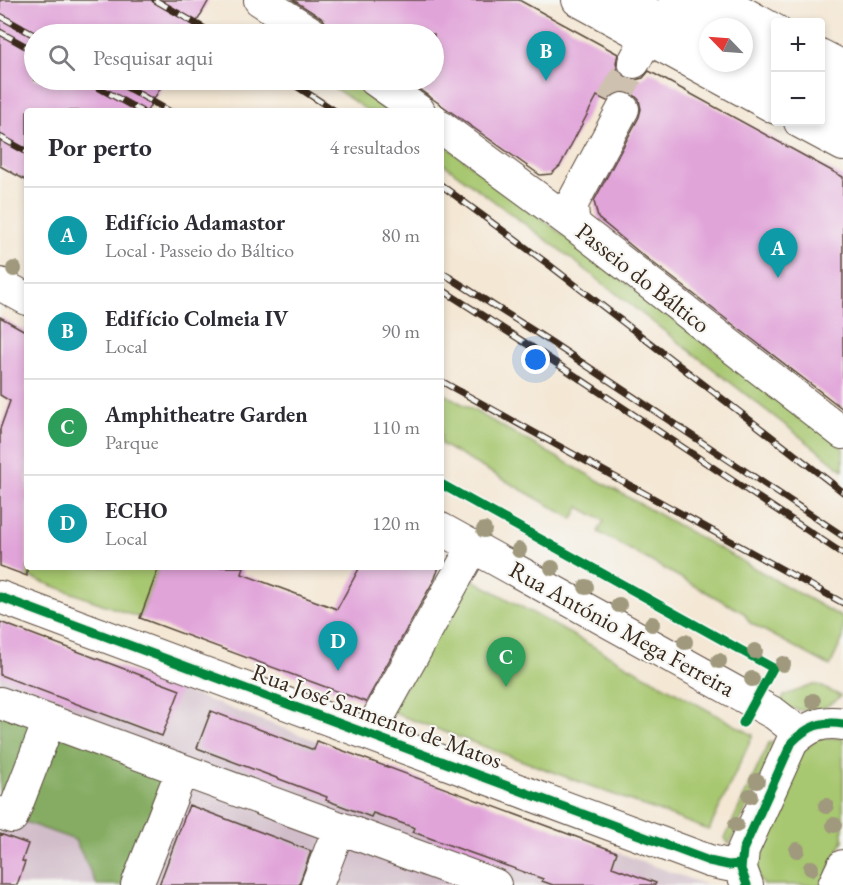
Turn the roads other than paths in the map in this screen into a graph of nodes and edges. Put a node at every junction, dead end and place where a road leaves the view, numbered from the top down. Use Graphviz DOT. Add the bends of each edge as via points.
graph roads {
  1 [pos="260,0"];
  2 [pos="578,0"];
  3 [pos="623,0"];
  4 [pos="675,0"];
  5 [pos="720,0"];
  6 [pos="708,18"];
  7 [pos="297,24"];
  8 [pos="771,27"];
  9 [pos="699,41"];
  10 [pos="753,43"];
  11 [pos="771,52"];
  12 [pos="825,58"];
  13 [pos="843,67"];
  14 [pos="753,71"];
  15 [pos="771,80"];
  16 [pos="825,83"];
  17 [pos="389,90"];
  18 [pos="843,92"];
  19 [pos="771,106"];
  20 [pos="415,108"];
  21 [pos="825,111"];
  22 [pos="843,120"];
  23 [pos="807,126"];
  24 [pos="444,129"];
  25 [pos="843,145"];
  26 [pos="532,193"];
  27 [pos="577,227"];
  28 [pos="0,284"];
  29 [pos="24,297"];
  30 [pos="843,433"];
  31 [pos="444,531"];
  32 [pos="473,547"];
  33 [pos="0,597"];
  34 [pos="0,703"];
  35 [pos="49,721"];
  36 [pos="827,723"];
  37 [pos="372,735"];
  38 [pos="182,770"];
  39 [pos="0,813"];
  40 [pos="339,828"];
  41 [pos="843,866"];
  42 [pos="744,875"];
  43 [pos="137,885"];
  44 [pos="317,885"];
  45 [pos="495,885"];
  46 [pos="834,885"];
  1 -- 7 [label="street"];
  2 -- 19 [label="street" via="646,53"];
  3 -- 9 [label="main road"];
  4 -- 6 [label="main road"];
  5 -- 8 [label="street"];
  10 -- 11 [label="main road"];
  12 -- 13 [label="street"];
  14 -- 15 [label="main road"];
  16 -- 18 [label="main road"];
  17 -- 20 [label="street"];
  21 -- 22 [label="main road"];
  23 -- 25 [label="street"];
  24 -- 26 [label="street, Passeio do Báltico"];
  26 -- 27 [label="street, Passeio do Báltico"];
  26 -- 27 [label="street" via="548,196 564,187 617,106 572,204"];
  27 -- 30 [label="street, Passeio do Báltico"];
  28 -- 29 [label="street"];
  31 -- 32 [label="street, Rua António Mega Ferreira"];
  32 -- 36 [label="street, Rua António Mega Ferreira" via="789,725"];
  32 -- 37 [label="street"];
  33 -- 37 [label="street, Rua José Sarmento de Matos"];
  34 -- 35 [label="street"];
  35 -- 38 [label="street"];
  35 -- 39 [label="street" via="12,817"];
  36 -- 42 [label="street" via="788,751 742,850"];
  37 -- 42 [label="street, Rua José Sarmento de Matos" via="728,865"];
  38 -- 40 [label="street"];
  38 -- 43 [label="street"];
  40 -- 44 [label="street"];
  40 -- 45 [label="street"];
  41 -- 46 [label="street"];
}
